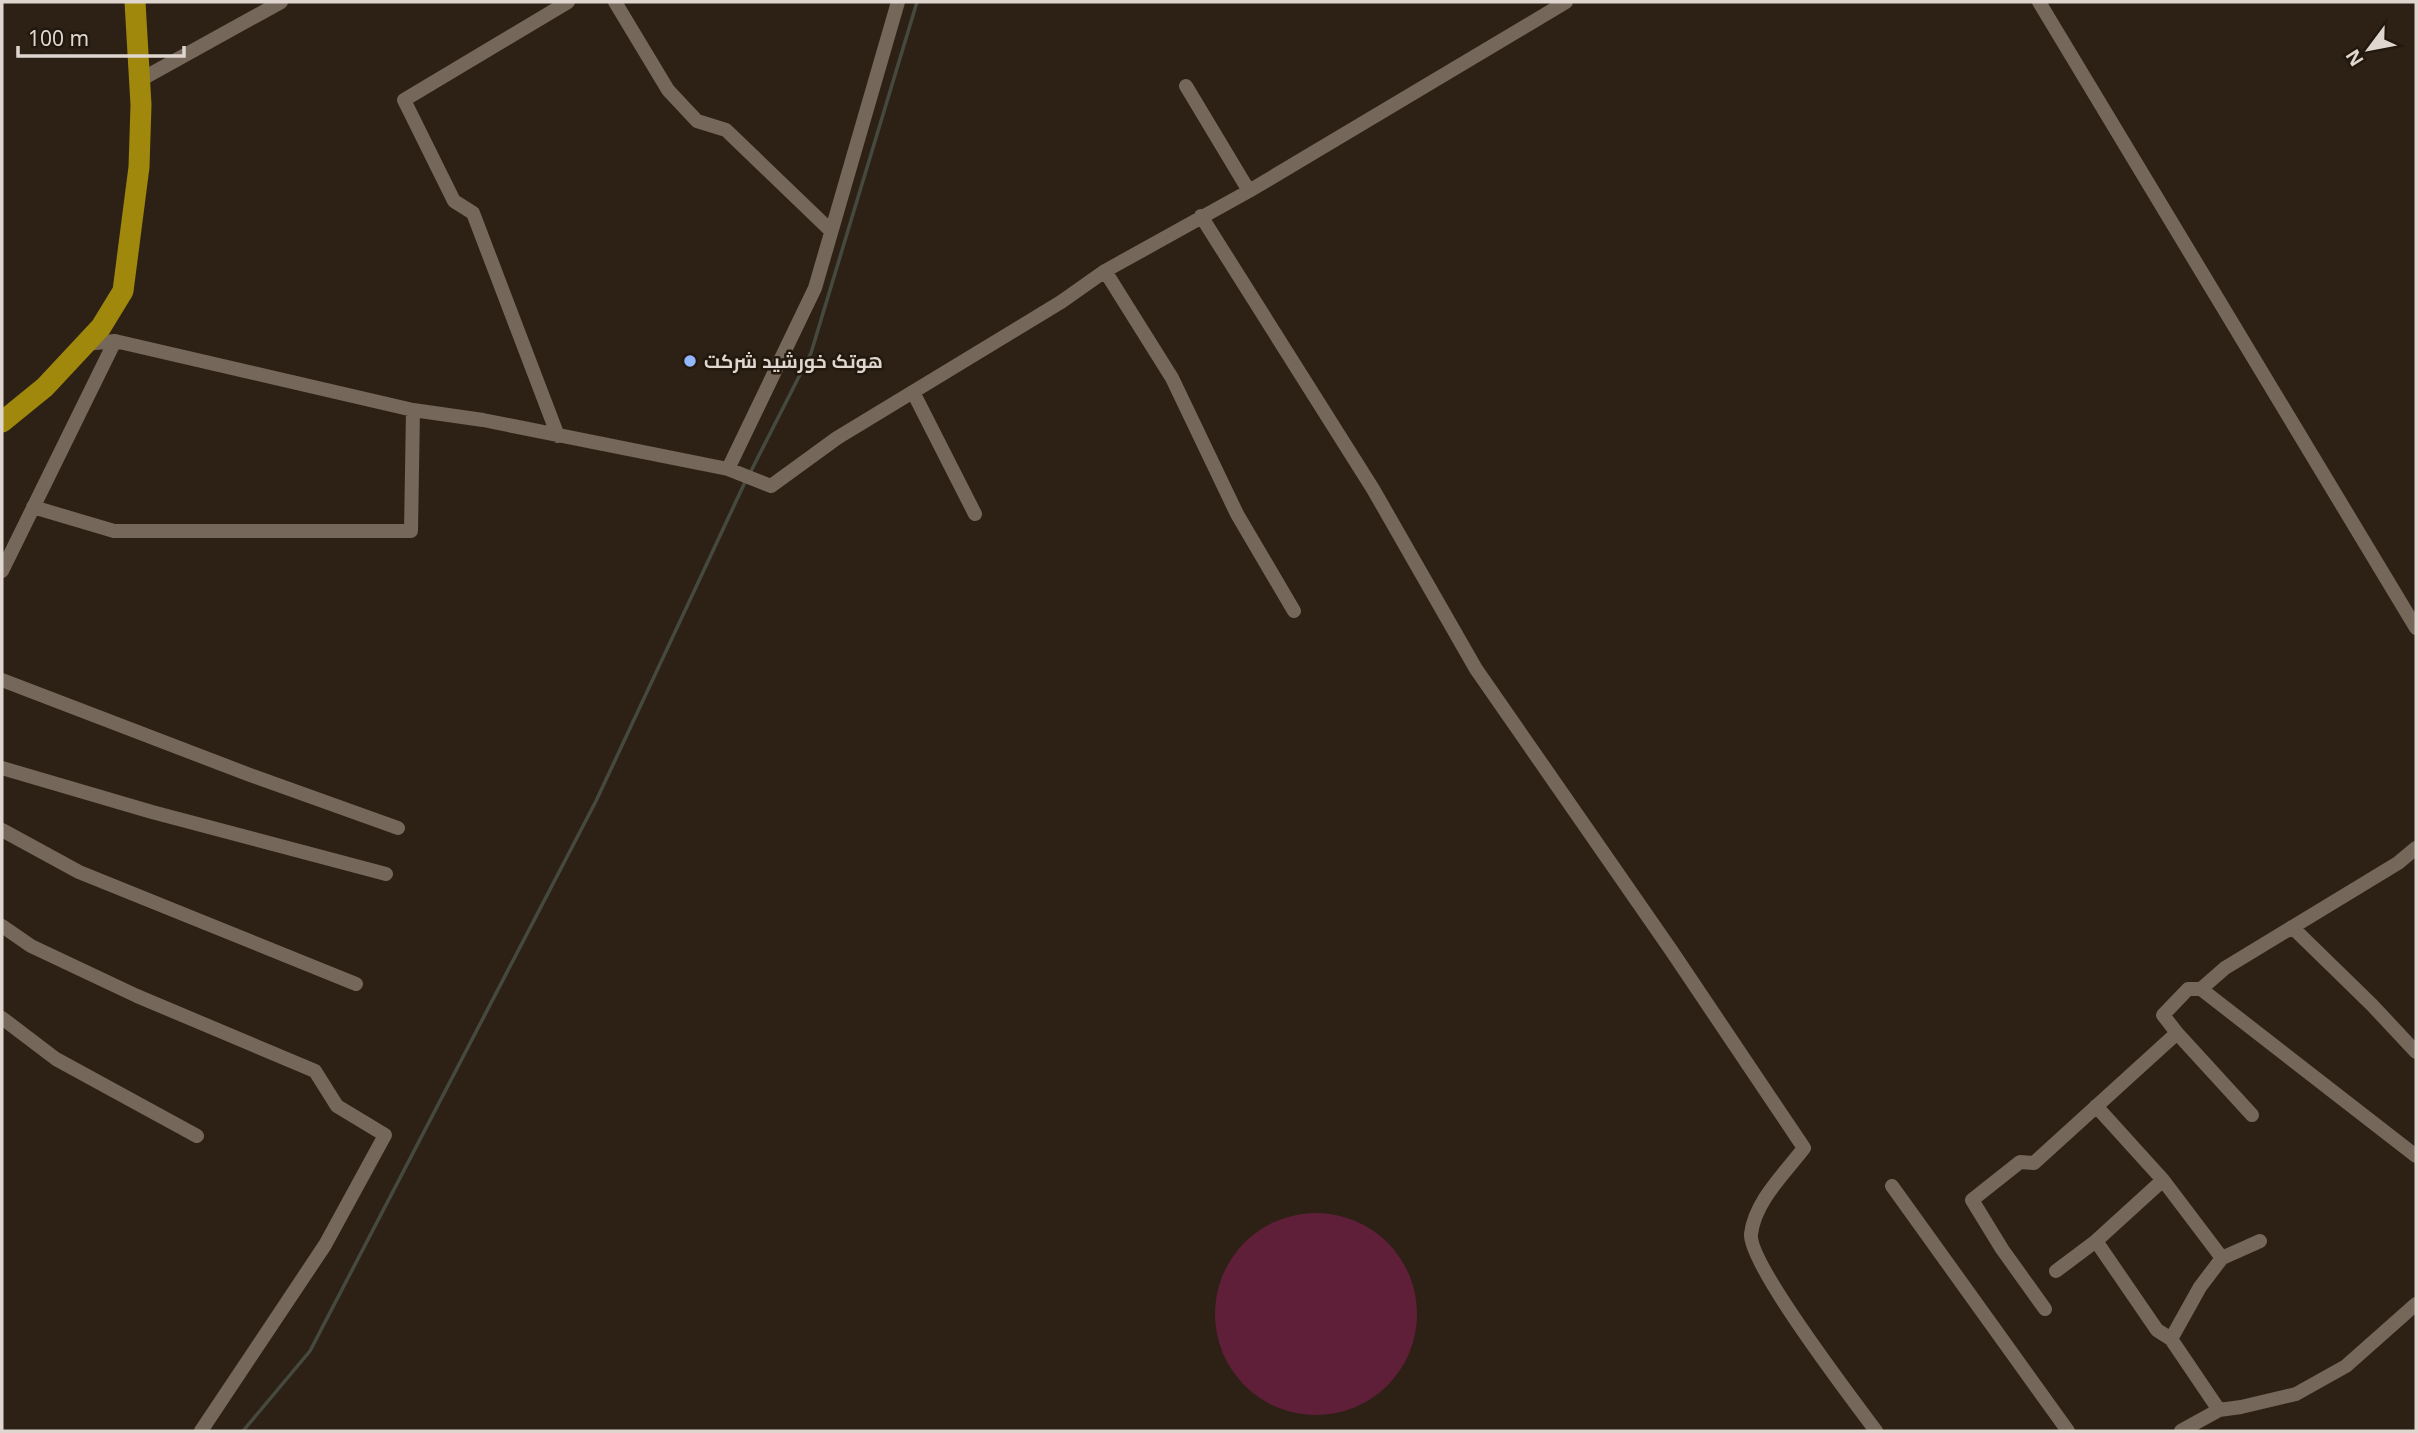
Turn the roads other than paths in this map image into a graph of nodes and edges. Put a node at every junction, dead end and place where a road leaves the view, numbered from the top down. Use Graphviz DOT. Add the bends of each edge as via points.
graph roads {
  1 [pos="135,2"];
  2 [pos="281,2"];
  3 [pos="568,2"];
  4 [pos="615,2"];
  5 [pos="898,2"];
  6 [pos="1566,2"];
  7 [pos="2039,2"];
  8 [pos="140,80"];
  9 [pos="1186,86"];
  10 [pos="1249,191"];
  11 [pos="1201,216"];
  12 [pos="831,231"];
  13 [pos="1105,271"];
  14 [pos="115,341"];
  15 [pos="85,344"];
  16 [pos="913,392"];
  17 [pos="413,410"];
  18 [pos="2,422"];
  19 [pos="558,436"];
  20 [pos="728,469"];
  21 [pos="33,507"];
  22 [pos="975,514"];
  23 [pos="2,571"];
  24 [pos="1294,611"];
  25 [pos="2416,628"];
  26 [pos="2,680"];
  27 [pos="2,768"];
  28 [pos="398,828"];
  29 [pos="2,830"];
  30 [pos="2416,848"];
  31 [pos="386,874"];
  32 [pos="2,926"];
  33 [pos="2292,928"];
  34 [pos="356,984"];
  35 [pos="2201,989"];
  36 [pos="2,1018"];
  37 [pos="2177,1033"];
  38 [pos="2416,1052"];
  39 [pos="2096,1106"];
  40 [pos="2252,1115"];
  41 [pos="197,1136"];
  42 [pos="2416,1156"];
  43 [pos="2163,1180"];
  44 [pos="1892,1186"];
  45 [pos="2096,1241"];
  46 [pos="2260,1241"];
  47 [pos="2222,1258"];
  48 [pos="2056,1271"];
  49 [pos="2045,1309"];
  50 [pos="2414,1310"];
  51 [pos="2171,1339"];
  52 [pos="2219,1410"];
  53 [pos="201,1431"];
  54 [pos="1876,1431"];
  55 [pos="2068,1431"];
  56 [pos="2181,1431"];
  1 -- 8 [label="highway"];
  2 -- 8 [label="street"];
  3 -- 19 [label="street" via="404,100 454,201 473,213"];
  4 -- 12 [label="street" via="668,90 697,121 726,130"];
  5 -- 12 [label="street"];
  6 -- 10 [label="street"];
  7 -- 25 [label="street"];
  8 -- 15 [label="highway" via="139,167 123,291"];
  9 -- 10 [label="street"];
  10 -- 11 [label="street"];
  11 -- 13 [label="street"];
  11 -- 54 [label="street" via="1373,489 1476,669 1804,1148 1759,1207 1751,1236 1756,1258"];
  12 -- 20 [label="street" via="815,288"];
  13 -- 16 [label="street"];
  13 -- 24 [label="street" via="1172,378 1237,514"];
  14 -- 15 [label="street"];
  14 -- 17 [label="street"];
  14 -- 21 [label="street"];
  15 -- 18 [label="highway" via="45,387"];
  16 -- 20 [label="street" via="771,486"];
  16 -- 22 [label="street"];
  17 -- 19 [label="street"];
  17 -- 21 [label="street" via="411,531 114,531"];
  19 -- 20 [label="street"];
  21 -- 23 [label="street"];
  26 -- 28 [label="street"];
  27 -- 31 [label="street"];
  29 -- 34 [label="street" via="79,872"];
  30 -- 33 [label="street"];
  32 -- 53 [label="street" via="31,946 137,996 315,1071 337,1105 385,1135 325,1245"];
  33 -- 35 [label="street" via="2225,968"];
  33 -- 38 [label="street"];
  35 -- 37 [label="street" via="2188,989 2163,1015"];
  35 -- 42 [label="street"];
  36 -- 41 [label="street" via="56,1059"];
  37 -- 39 [label="street"];
  37 -- 40 [label="street"];
  39 -- 43 [label="street"];
  39 -- 49 [label="street" via="2034,1163 2020,1162 1972,1200"];
  43 -- 45 [label="street"];
  43 -- 47 [label="street"];
  44 -- 55 [label="street"];
  45 -- 48 [label="street"];
  45 -- 51 [label="street" via="2157,1330"];
  46 -- 47 [label="street"];
  47 -- 51 [label="street" via="2200,1286"];
  50 -- 52 [label="street" via="2346,1366 2296,1394"];
  51 -- 52 [label="street"];
  52 -- 56 [label="street"];
}
